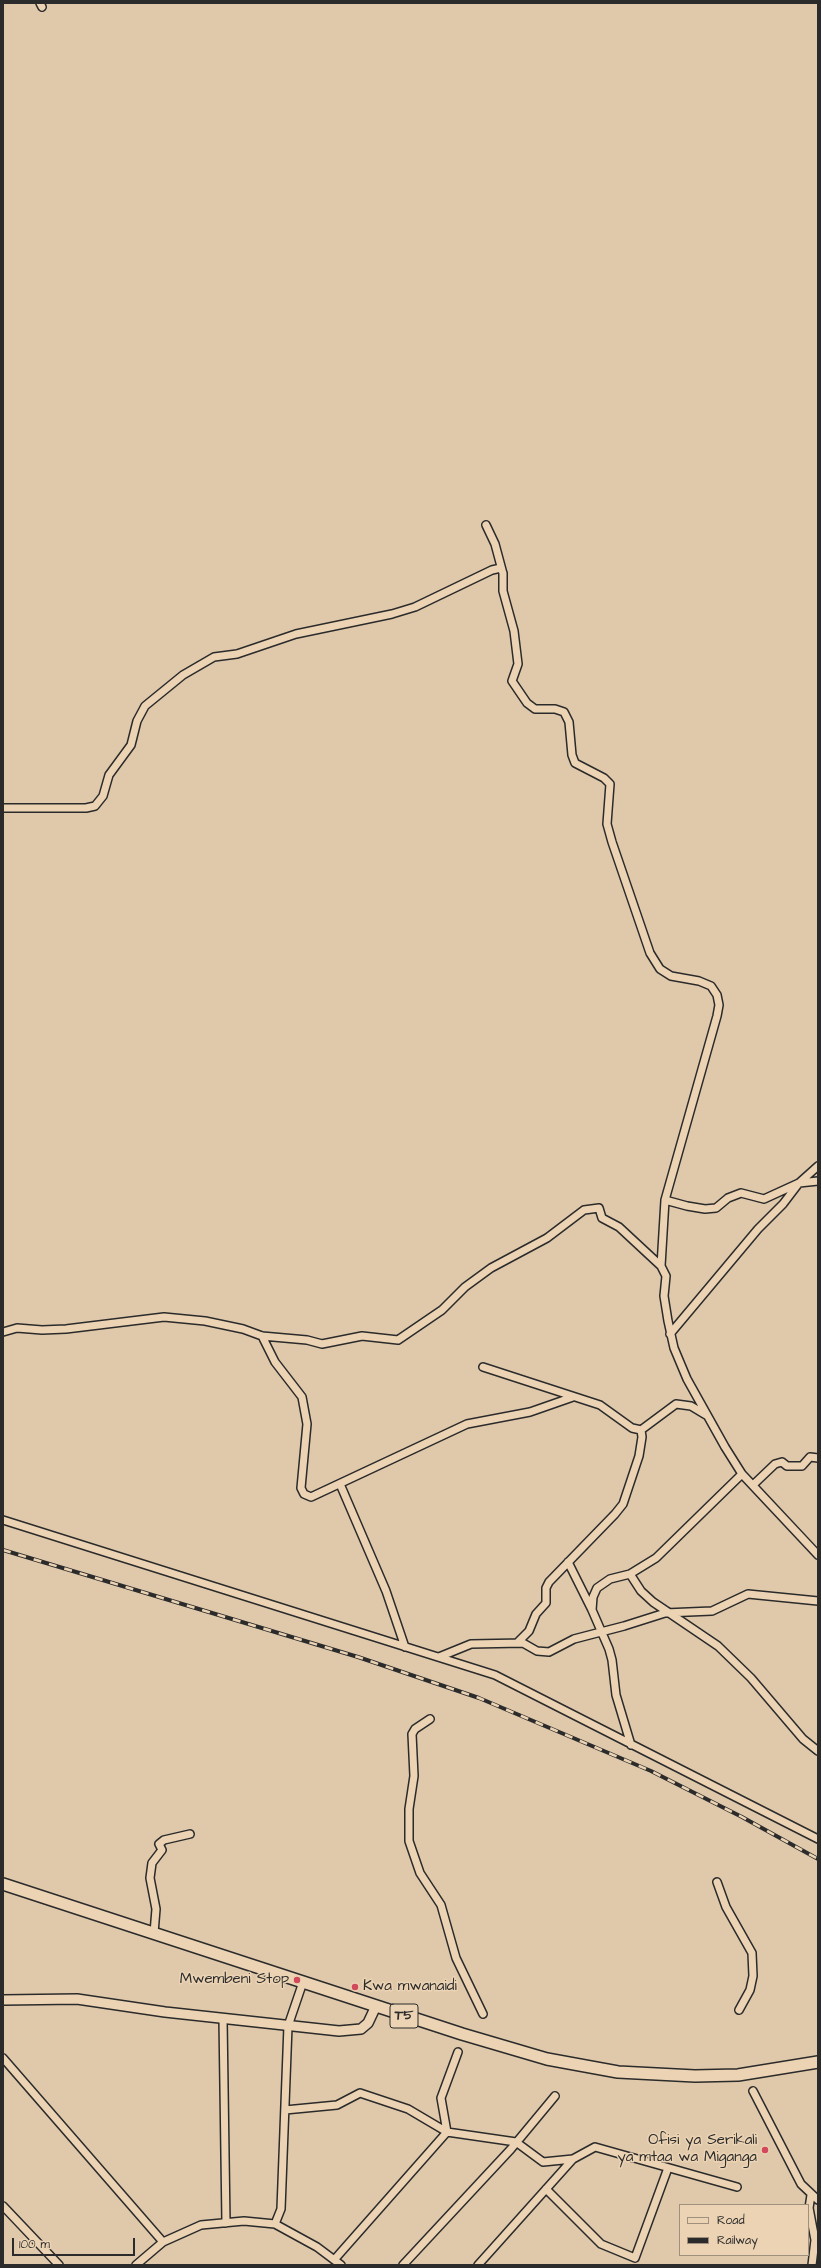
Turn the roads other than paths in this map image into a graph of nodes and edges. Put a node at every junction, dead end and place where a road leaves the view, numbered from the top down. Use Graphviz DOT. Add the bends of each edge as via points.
graph roads {
  1 [pos="486,525"];
  2 [pos="502,570"];
  3 [pos="3,808"];
  4 [pos="818,1166"];
  5 [pos="818,1181"];
  6 [pos="799,1182"];
  7 [pos="665,1200"];
  8 [pos="662,1266"];
  9 [pos="3,1332"];
  10 [pos="670,1334"];
  11 [pos="262,1336"];
  12 [pos="483,1367"];
  13 [pos="573,1398"];
  14 [pos="706,1415"];
  15 [pos="641,1430"];
  16 [pos="818,1458"];
  17 [pos="742,1474"];
  18 [pos="340,1484"];
  19 [pos="753,1485"];
  20 [pos="3,1520"];
  21 [pos="818,1554"];
  22 [pos="568,1562"];
  23 [pos="630,1574"];
  24 [pos="818,1601"];
  25 [pos="592,1610"];
  26 [pos="665,1612"];
  27 [pos="601,1633"];
  28 [pos="517,1643"];
  29 [pos="405,1646"];
  30 [pos="439,1658"];
  31 [pos="430,1719"];
  32 [pos="631,1745"];
  33 [pos="818,1751"];
  34 [pos="190,1834"];
  35 [pos="818,1839"];
  36 [pos="717,1882"];
  37 [pos="3,1884"];
  38 [pos="154,1933"];
  39 [pos="303,1982"];
  40 [pos="3,2000"];
  41 [pos="376,2006"];
  42 [pos="739,2010"];
  43 [pos="483,2014"];
  44 [pos="223,2019"];
  45 [pos="288,2026"];
  46 [pos="458,2052"];
  47 [pos="3,2058"];
  48 [pos="818,2062"];
  49 [pos="754,2091"];
  50 [pos="555,2096"];
  51 [pos="285,2110"];
  52 [pos="447,2132"];
  53 [pos="516,2142"];
  54 [pos="574,2158"];
  55 [pos="668,2168"];
  56 [pos="737,2187"];
  57 [pos="546,2189"];
  58 [pos="811,2194"];
  59 [pos="818,2200"];
  60 [pos="3,2206"];
  61 [pos="226,2223"];
  62 [pos="275,2224"];
  63 [pos="163,2242"];
  64 [pos="334,2260"];
  65 [pos="59,2265"];
  66 [pos="136,2265"];
  67 [pos="341,2265"];
  68 [pos="403,2265"];
  69 [pos="478,2265"];
  70 [pos="812,2265"];
  1 -- 2 [label="street" via="495,544"];
  2 -- 3 [label="street" via="496,568 392,614 296,634 237,654 214,657 183,675 145,706 138,718 131,745 109,775 103,796 95,806"];
  2 -- 7 [label="street" via="503,591 514,631 518,664 512,681 531,707 564,712 569,722 575,763 604,778 610,784 608,824 612,842 650,953 660,969 671,976 710,986 717,995 717,1016"];
  4 -- 6 [label="street"];
  5 -- 6 [label="street"];
  6 -- 7 [label="street" via="764,1199 741,1193 728,1198 716,1208 693,1207"];
  6 -- 10 [label="street"];
  7 -- 8 [label="street"];
  8 -- 10 [label="street" via="666,1276 664,1296"];
  8 -- 11 [label="street" via="619,1227 602,1218 599,1208 584,1210 547,1238 491,1268 442,1310 398,1340 362,1336 322,1344"];
  9 -- 11 [label="street" via="17,1328 66,1329 164,1317 204,1321 243,1329"];
  10 -- 14 [label="street" via="687,1379"];
  11 -- 18 [label="street" via="276,1362 302,1397 308,1424 301,1488 304,1494 310,1497"];
  12 -- 13 [label="street"];
  13 -- 15 [label="street" via="600,1405 632,1428"];
  13 -- 18 [label="street" via="530,1412 467,1424"];
  14 -- 15 [label="street" via="691,1406 676,1404"];
  14 -- 17 [label="street"];
  15 -- 22 [label="street" via="640,1456 623,1504"];
  16 -- 19 [label="street" via="810,1457 802,1466 787,1466 782,1462 775,1464"];
  17 -- 19 [label="street"];
  17 -- 23 [label="street" via="656,1558"];
  18 -- 29 [label="street" via="386,1591"];
  19 -- 21 [label="street"];
  20 -- 29 [label="street"];
  22 -- 25 [label="street"];
  22 -- 28 [label="street" via="547,1585 546,1603 536,1614 529,1631"];
  23 -- 25 [label="street" via="610,1580 597,1588"];
  23 -- 26 [label="street" via="641,1591"];
  24 -- 26 [label="street" via="748,1594 712,1611"];
  25 -- 27 [label="street"];
  26 -- 27 [label="street"];
  26 -- 33 [label="street" via="718,1646 751,1678 803,1739"];
  27 -- 28 [label="street" via="574,1639 549,1652 537,1652 527,1644"];
  27 -- 32 [label="street" via="612,1660 616,1694"];
  28 -- 30 [label="street" via="471,1644"];
  29 -- 30 [label="street"];
  30 -- 32 [label="street" via="495,1675"];
  31 -- 43 [label="street" via="412,1734 414,1776 408,1826 409,1841 420,1873 441,1906 456,1958"];
  32 -- 35 [label="street"];
  34 -- 38 [label="street" via="164,1840 159,1844 162,1850 152,1863 150,1878 156,1909"];
  36 -- 42 [label="street" via="726,1907 752,1953 753,1976 750,1990"];
  37 -- 38 [label="highway, T5"];
  38 -- 39 [label="highway, T5"];
  39 -- 41 [label="highway, T5"];
  39 -- 45 [label="street"];
  40 -- 44 [label="street" via="77,2000"];
  41 -- 45 [label="street" via="368,2023 353,2030"];
  41 -- 48 [label="highway, T5" via="519,2052 618,2072 695,2076 738,2075"];
  44 -- 45 [label="street"];
  44 -- 61 [label="street"];
  45 -- 51 [label="street"];
  46 -- 52 [label="street" via="441,2098"];
  47 -- 63 [label="street"];
  49 -- 58 [label="street" via="792,2168 801,2184"];
  50 -- 53 [label="street"];
  51 -- 52 [label="street" via="337,2105 360,2093 408,2108"];
  51 -- 62 [label="street" via="281,2209"];
  52 -- 53 [label="street"];
  52 -- 64 [label="street"];
  53 -- 54 [label="street" via="543,2162"];
  53 -- 68 [label="street"];
  54 -- 55 [label="street" via="595,2147"];
  54 -- 57 [label="street"];
  55 -- 56 [label="street"];
  55 -- 57 [label="street" via="635,2258 601,2244"];
  57 -- 69 [label="street"];
  58 -- 59 [label="street"];
  58 -- 70 [label="street" via="809,2208 815,2240"];
  60 -- 65 [label="street"];
  61 -- 62 [label="street" via="244,2221"];
  61 -- 63 [label="street" via="201,2225"];
  62 -- 64 [label="street" via="317,2247"];
  63 -- 66 [label="street"];
  64 -- 67 [label="street"];
}
